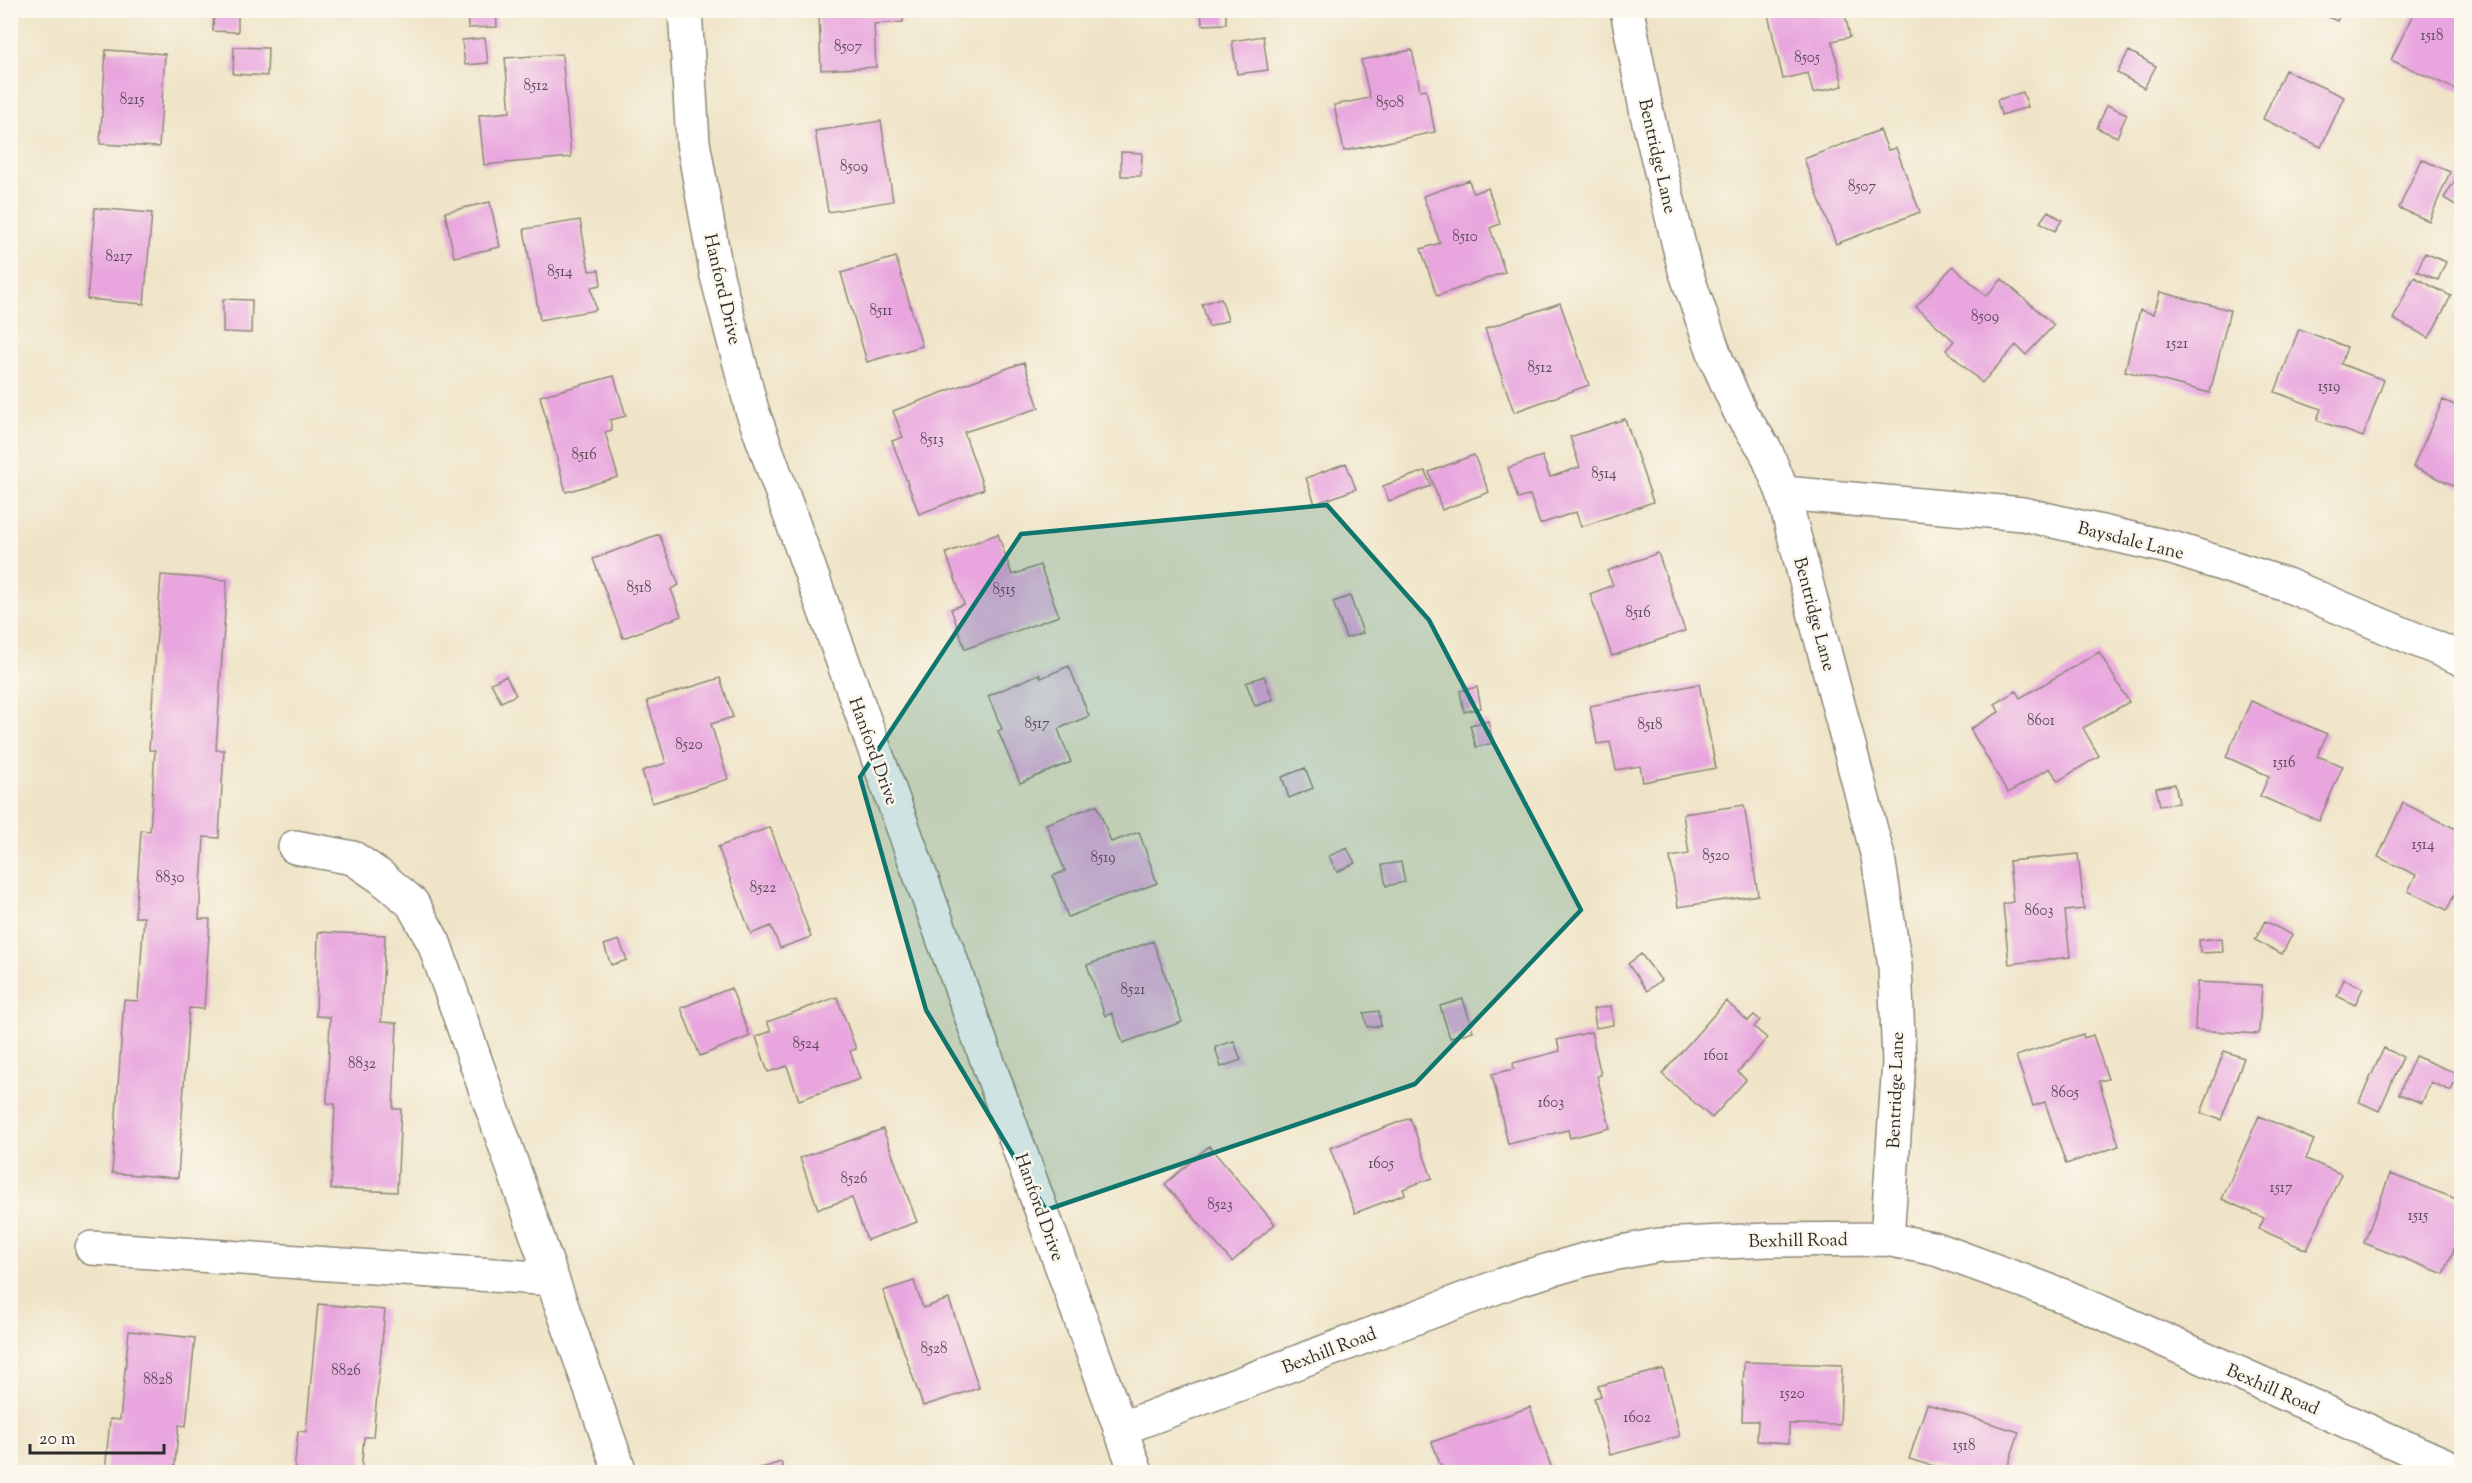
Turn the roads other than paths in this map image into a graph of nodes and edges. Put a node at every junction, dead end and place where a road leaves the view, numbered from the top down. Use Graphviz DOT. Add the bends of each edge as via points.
graph roads {
  1 [pos="685,10"];
  2 [pos="1627,10"];
  3 [pos="1783,493"];
  4 [pos="2462,659"];
  5 [pos="296,847"];
  6 [pos="1887,1239"];
  7 [pos="92,1248"];
  8 [pos="552,1279"];
  9 [pos="1120,1429"];
  10 [pos="611,1470"];
  11 [pos="1136,1473"];
  12 [pos="2461,1473"];
  1 -- 9 [label="street, Hanford Drive" via="693,142 717,276 752,410"];
  2 -- 3 [label="street, Bentridge Lane" via="1647,114 1685,270 1717,362 1741,414 1765,449"];
  3 -- 4 [label="street, Baysdale Lane" via="2023,514 2172,548 2287,585"];
  3 -- 6 [label="street, Bentridge Lane" via="1878,857 1895,966 1899,1062"];
  5 -- 8 [label="street" via="353,858 412,903 434,943"];
  6 -- 9 [label="street, Bexhill Road" via="1659,1245 1591,1258 1515,1280"];
  6 -- 12 [label="street, Bexhill Road" via="1936,1249 2069,1298"];
  7 -- 8 [label="street"];
  8 -- 10 [label="street"];
  9 -- 11 [label="street, Hanford Drive"];
}
